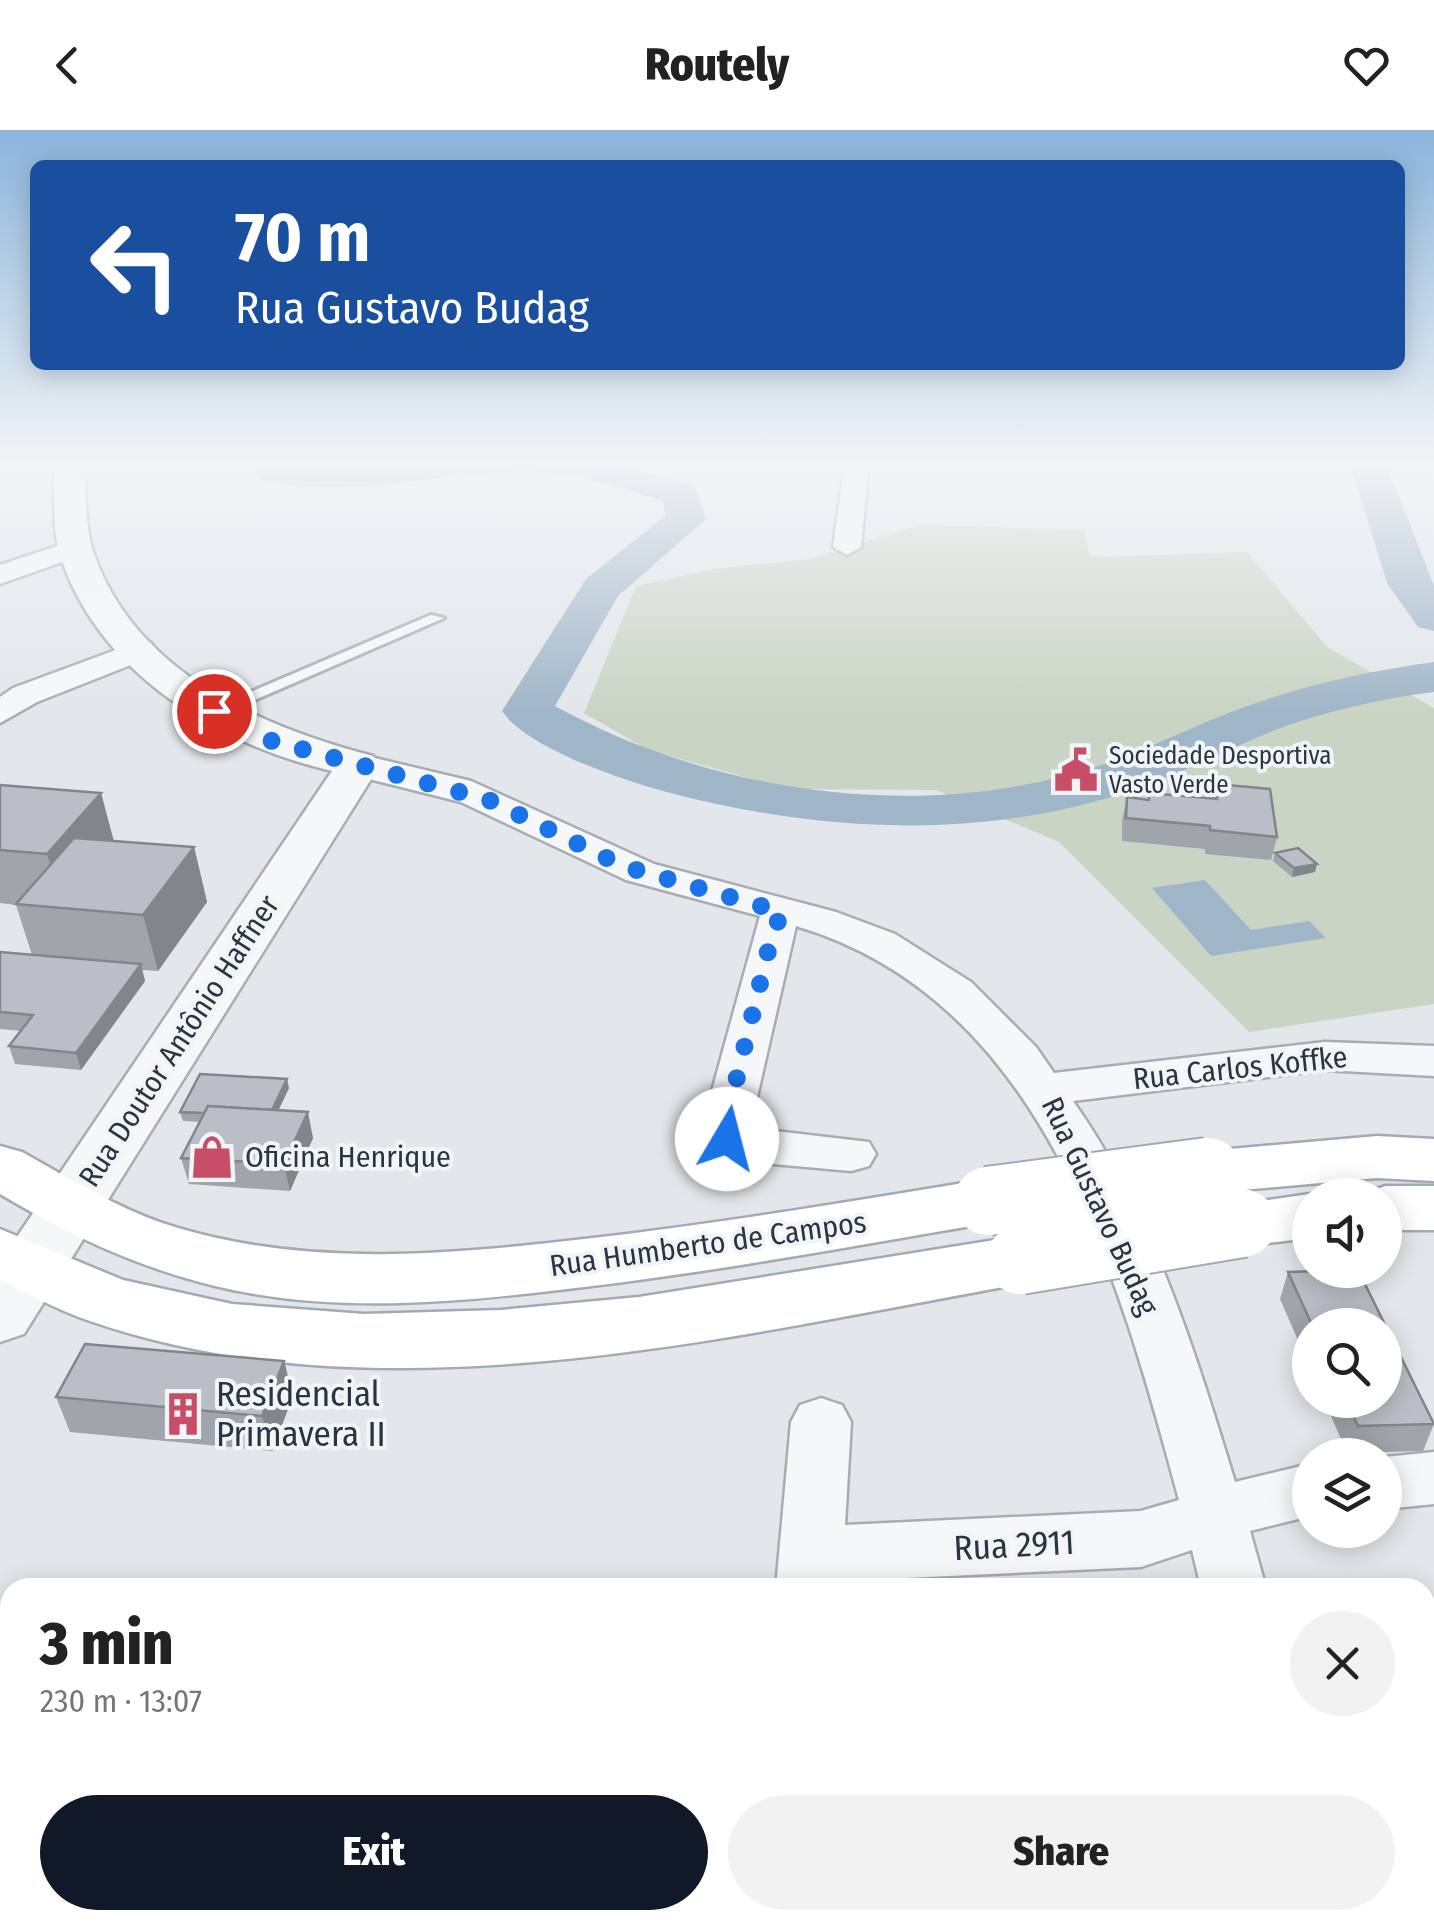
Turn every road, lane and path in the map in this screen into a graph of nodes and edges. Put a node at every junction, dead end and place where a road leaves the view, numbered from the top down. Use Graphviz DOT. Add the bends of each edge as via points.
graph roads {
  1 [pos="75,548"];
  2 [pos="0,575"];
  3 [pos="436,618"];
  4 [pos="140,650"];
  5 [pos="214,711"];
  6 [pos="0,713"];
  7 [pos="358,765"];
  8 [pos="782,912"];
  9 [pos="1434,1061"];
  10 [pos="1047,1089"];
  11 [pos="851,1154"];
  12 [pos="1434,1160"];
  13 [pos="0,1167"];
  14 [pos="1225,1197"];
  15 [pos="70,1207"];
  16 [pos="1402,1208"];
  17 [pos="1434,1208"];
  18 [pos="1292,1212"];
  19 [pos="10,1280"];
  20 [pos="822,1422"];
  21 [pos="1434,1478"];
  22 [pos="1402,1481"];
  23 [pos="1292,1495"];
  24 [pos="1214,1515"];
  25 [pos="810,1571"];
  26 [pos="1231,1578"];
  1 -- 2 [label="street"];
  1 -- 4 [label="street, Rua Gustavo Budag" via="100,604"];
  3 -- 5 [label="lane"];
  4 -- 5 [label="street, Rua Gustavo Budag"];
  4 -- 6 [label="street" via="25,695"];
  5 -- 7 [label="street, Rua Gustavo Budag" via="272,741"];
  7 -- 8 [label="street, Rua Gustavo Budag" via="475,795 623,866"];
  7 -- 15 [label="street, Rua Doutor Antônio Haffner"];
  8 -- 10 [label="street, Rua Gustavo Budag" via="839,926 919,965 1006,1038"];
  8 -- 11 [label="street" via="724,1130 740,1144"];
  9 -- 10 [label="street, Rua Carlos Koffke" via="1325,1056"];
  10 -- 24 [label="street, Rua Gustavo Budag" via="1147,1299"];
  12 -- 14 [label="main road, Rua Humberto de Campos" via="1376,1156"];
  13 -- 15 [label="main road, Rua Humberto de Campos"];
  14 -- 15 [label="main road, Rua Humberto de Campos, bridge" via="988,1201 660,1256 356,1281 270,1272 169,1250"];
  14 -- 18 [label="main road, Rua Humberto de Campos"];
  14 -- 19 [label="main road, Rua Humberto de Campos, bridge" via="1020,1260 599,1326 446,1340 315,1340 186,1322"];
  15 -- 19 [label="street, Rua Doutor Antônio Haffner"];
  16 -- 17 [label="main road"];
  20 -- 25 [label="street"];
  21 -- 22 [label="street"];
  23 -- 24 [label="street, Rua 2911"];
  24 -- 25 [label="street, Rua 2911" via="1141,1539"];
  24 -- 26 [label="street, Rua Gustavo Budag"];
}
